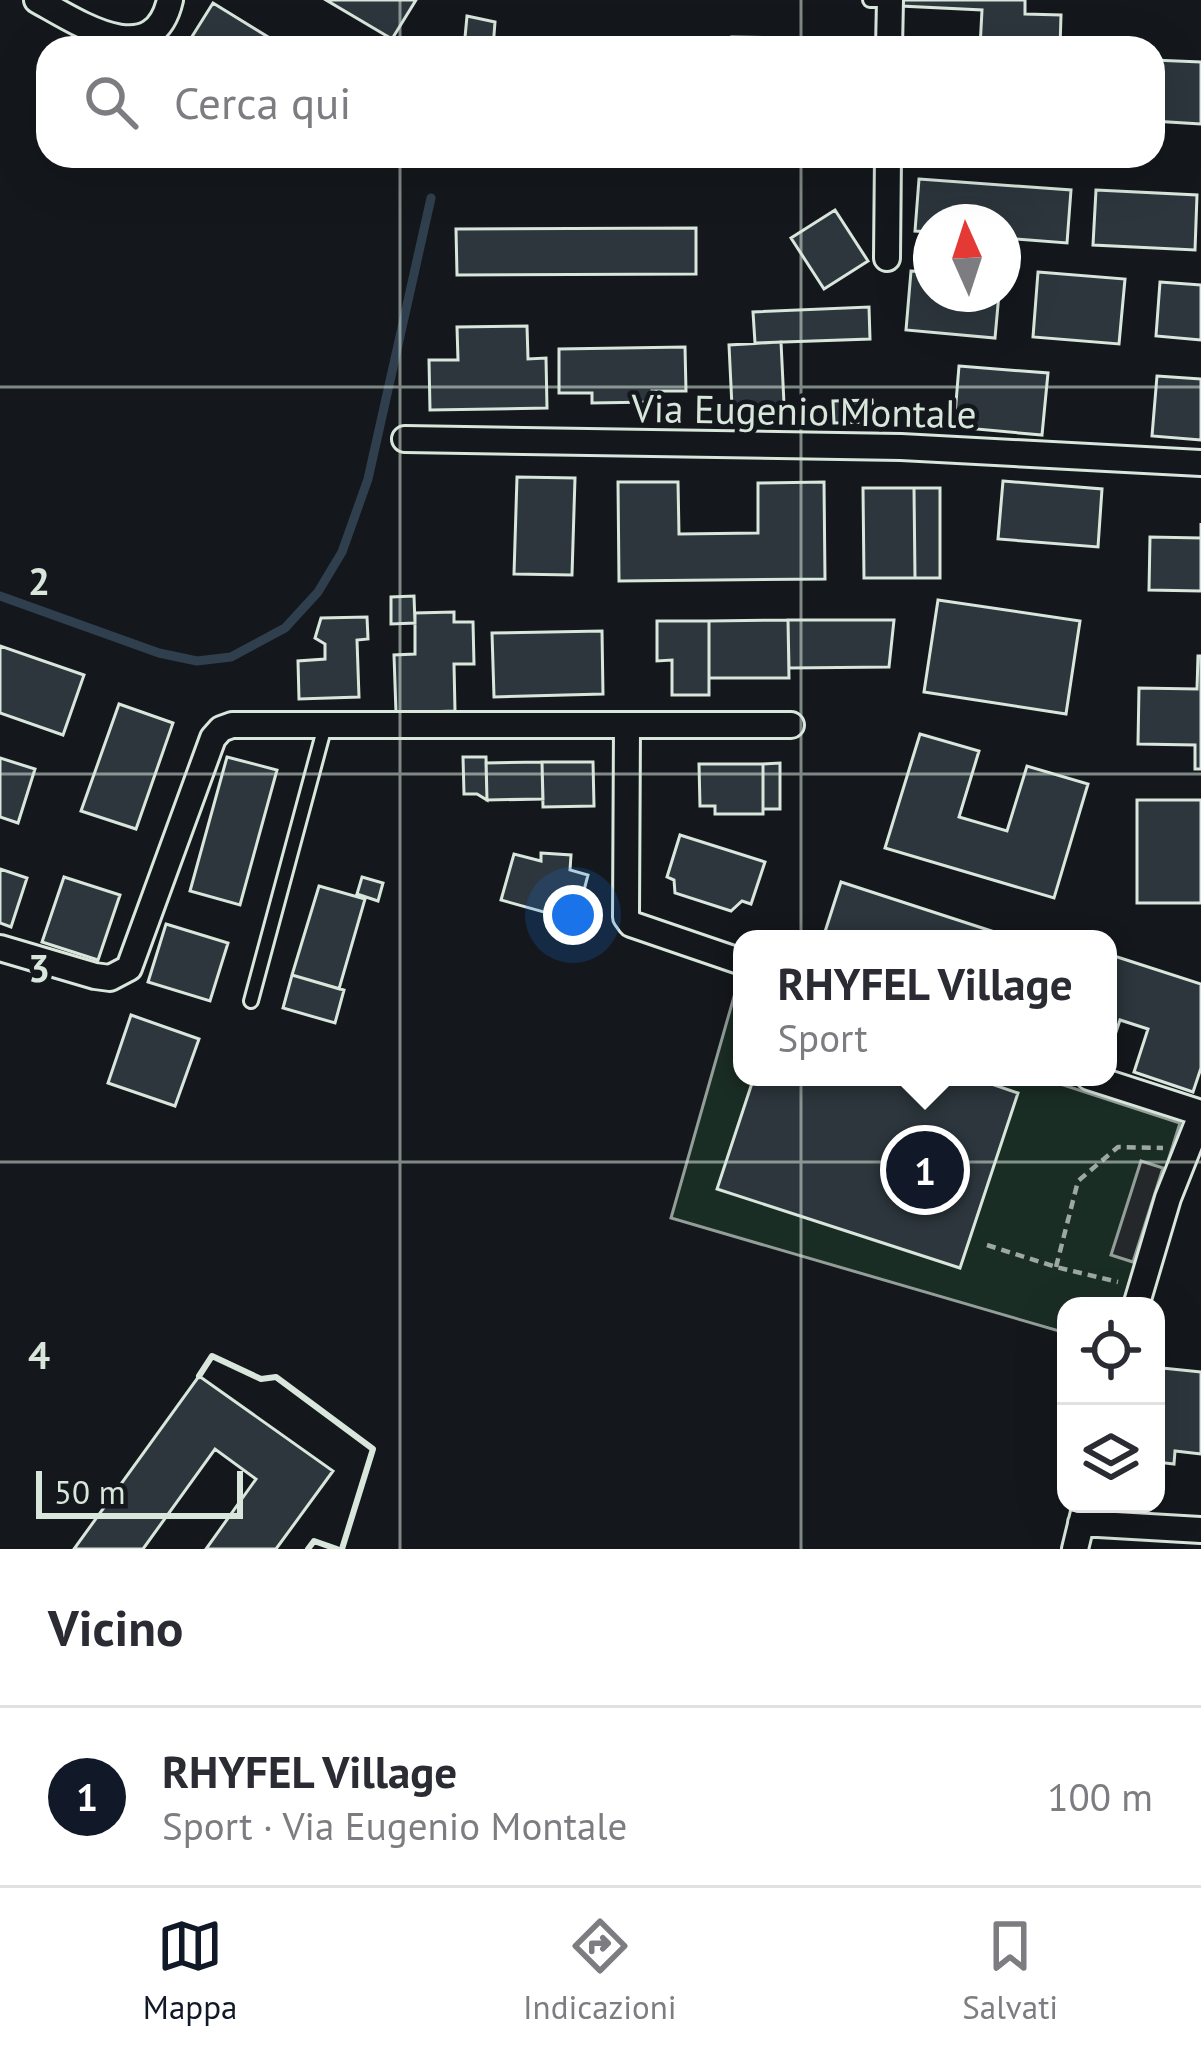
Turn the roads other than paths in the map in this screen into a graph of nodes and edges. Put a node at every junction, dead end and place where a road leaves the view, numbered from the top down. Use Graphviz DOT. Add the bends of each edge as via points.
graph roads {
  1 [pos="37,0"];
  2 [pos="170,0"];
  3 [pos="870,0"];
  4 [pos="890,0"];
  5 [pos="110,36"];
  6 [pos="131,36"];
  7 [pos="890,36"];
  8 [pos="888,168"];
  9 [pos="886,258"];
  10 [pos="405,439"];
  11 [pos="1201,463"];
  12 [pos="791,725"];
  13 [pos="325,726"];
  14 [pos="626,727"];
  15 [pos="0,948"];
  16 [pos="733,959"];
  17 [pos="251,1001"];
  18 [pos="1116,1086"];
  19 [pos="1201,1114"];
  20 [pos="1138,1297"];
  21 [pos="1084,1513"];
  22 [pos="1201,1530"];
  23 [pos="1076,1549"];
  1 -- 5 [label="street"];
  2 -- 6 [label="street" via="153,33"];
  3 -- 4 [label="lane"];
  4 -- 7 [label="street"];
  8 -- 9 [label="street"];
  10 -- 11 [label="street, Via Eugenio Montale" via="902,447"];
  12 -- 14 [label="street"];
  13 -- 14 [label="street"];
  13 -- 15 [label="street" via="220,729 128,968 118,976"];
  13 -- 17 [label="lane"];
  14 -- 16 [label="street" via="626,917"];
  18 -- 19 [label="street"];
  19 -- 20 [label="street"];
  21 -- 22 [label="street"];
  21 -- 23 [label="street"];
}
